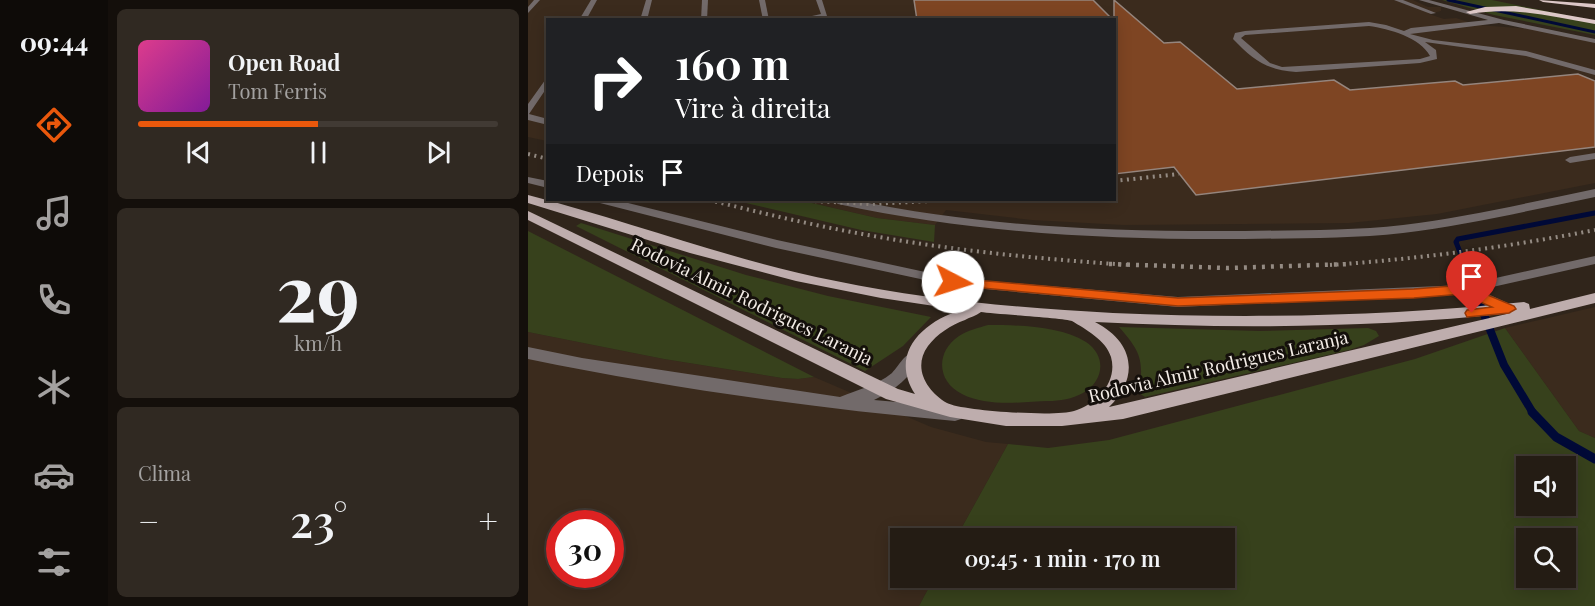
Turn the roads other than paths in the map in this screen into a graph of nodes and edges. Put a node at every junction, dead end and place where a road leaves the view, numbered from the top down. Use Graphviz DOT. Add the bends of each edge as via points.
graph roads {
  1 [pos="537,0"];
  2 [pos="594,0"];
  3 [pos="649,0"];
  4 [pos="705,0"];
  5 [pos="762,0"];
  6 [pos="819,0"];
  7 [pos="1396,0"];
  8 [pos="1422,0"];
  9 [pos="1503,0"];
  10 [pos="1516,0"];
  11 [pos="1543,0"];
  12 [pos="1467,1"];
  13 [pos="1595,6"];
  14 [pos="1456,8"];
  15 [pos="528,10"];
  16 [pos="1468,11"];
  17 [pos="583,18"];
  18 [pos="644,18"];
  19 [pos="704,18"];
  20 [pos="766,18"];
  21 [pos="807,18"];
  22 [pos="1595,19"];
  23 [pos="1499,21"];
  24 [pos="1405,34"];
  25 [pos="1414,38"];
  26 [pos="1595,41"];
  27 [pos="1595,73"];
  28 [pos="546,81"];
  29 [pos="528,112"];
  30 [pos="528,117"];
  31 [pos="546,122"];
  32 [pos="1595,156"];
  33 [pos="1570,160"];
  34 [pos="528,180"];
  35 [pos="546,184"];
  36 [pos="1595,193"];
  37 [pos="528,199"];
  38 [pos="608,201"];
  39 [pos="843,201"];
  40 [pos="528,215"];
  41 [pos="1595,260"];
  42 [pos="1464,289"];
  43 [pos="1595,297"];
  44 [pos="983,309"];
  45 [pos="1509,309"];
  46 [pos="1058,315"];
  47 [pos="528,353"];
  48 [pos="914,357"];
  49 [pos="881,389"];
  50 [pos="835,403"];
  51 [pos="967,415"];
  52 [pos="1074,419"];
  1 -- 15 [label="street"];
  2 -- 17 [label="street"];
  3 -- 18 [label="street"];
  4 -- 19 [label="street"];
  5 -- 20 [label="street"];
  6 -- 21 [label="street" via="826,14"];
  7 -- 16 [label="street" via="1438,14"];
  8 -- 14 [label="street"];
  9 -- 22 [label="highway"];
  10 -- 22 [label="highway"];
  11 -- 13 [label="highway"];
  12 -- 14 [label="highway"];
  14 -- 16 [label="street"];
  16 -- 22 [label="highway" via="1509,9"];
  16 -- 23 [label="street"];
  23 -- 24 [label="street" via="1411,30"];
  23 -- 26 [label="street"];
  24 -- 25 [label="street"];
  24 -- 25 [label="street" via="1369,24 1245,33 1237,39 1267,65 1296,70 1434,57"];
  25 -- 27 [label="street" via="1534,54"];
  28 -- 29 [label="street"];
  30 -- 31 [label="street"];
  32 -- 33 [label="street"];
  34 -- 35 [label="street"];
  36 -- 39 [label="street" via="1429,225 1303,234 1069,232 916,215"];
  37 -- 44 [label="main road, Rodovia Almir Rodrigues Laranja" via="798,277"];
  38 -- 42 [label="street" via="776,244 953,282 1178,302"];
  40 -- 49 [label="main road, Rodovia Almir Rodrigues Laranja"];
  41 -- 42 [label="street"];
  42 -- 45 [label="street"];
  43 -- 45 [label="main road, Rodovia Almir Rodrigues Laranja"];
  43 -- 52 [label="main road, Rodovia Almir Rodrigues Laranja" via="1123,412"];
  44 -- 46 [label="main road, Rodovia Almir Rodrigues Laranja"];
  44 -- 48 [label="main road" via="959,314 939,325 923,340"];
  45 -- 46 [label="main road, Rodovia Almir Rodrigues Laranja" via="1402,319 1285,323"];
  46 -- 52 [label="main road" via="1099,329 1113,342 1121,358 1122,376 1113,394 1098,408"];
  47 -- 50 [label="street"];
  48 -- 49 [label="street" via="902,374"];
  48 -- 51 [label="main road" via="914,376 923,393 941,407"];
  49 -- 50 [label="street"];
  49 -- 51 [label="main road, Rodovia Almir Rodrigues Laranja"];
  50 -- 51 [label="street"];
  51 -- 52 [label="main road, Rodovia Almir Rodrigues Laranja" via="1013,421"];
}
